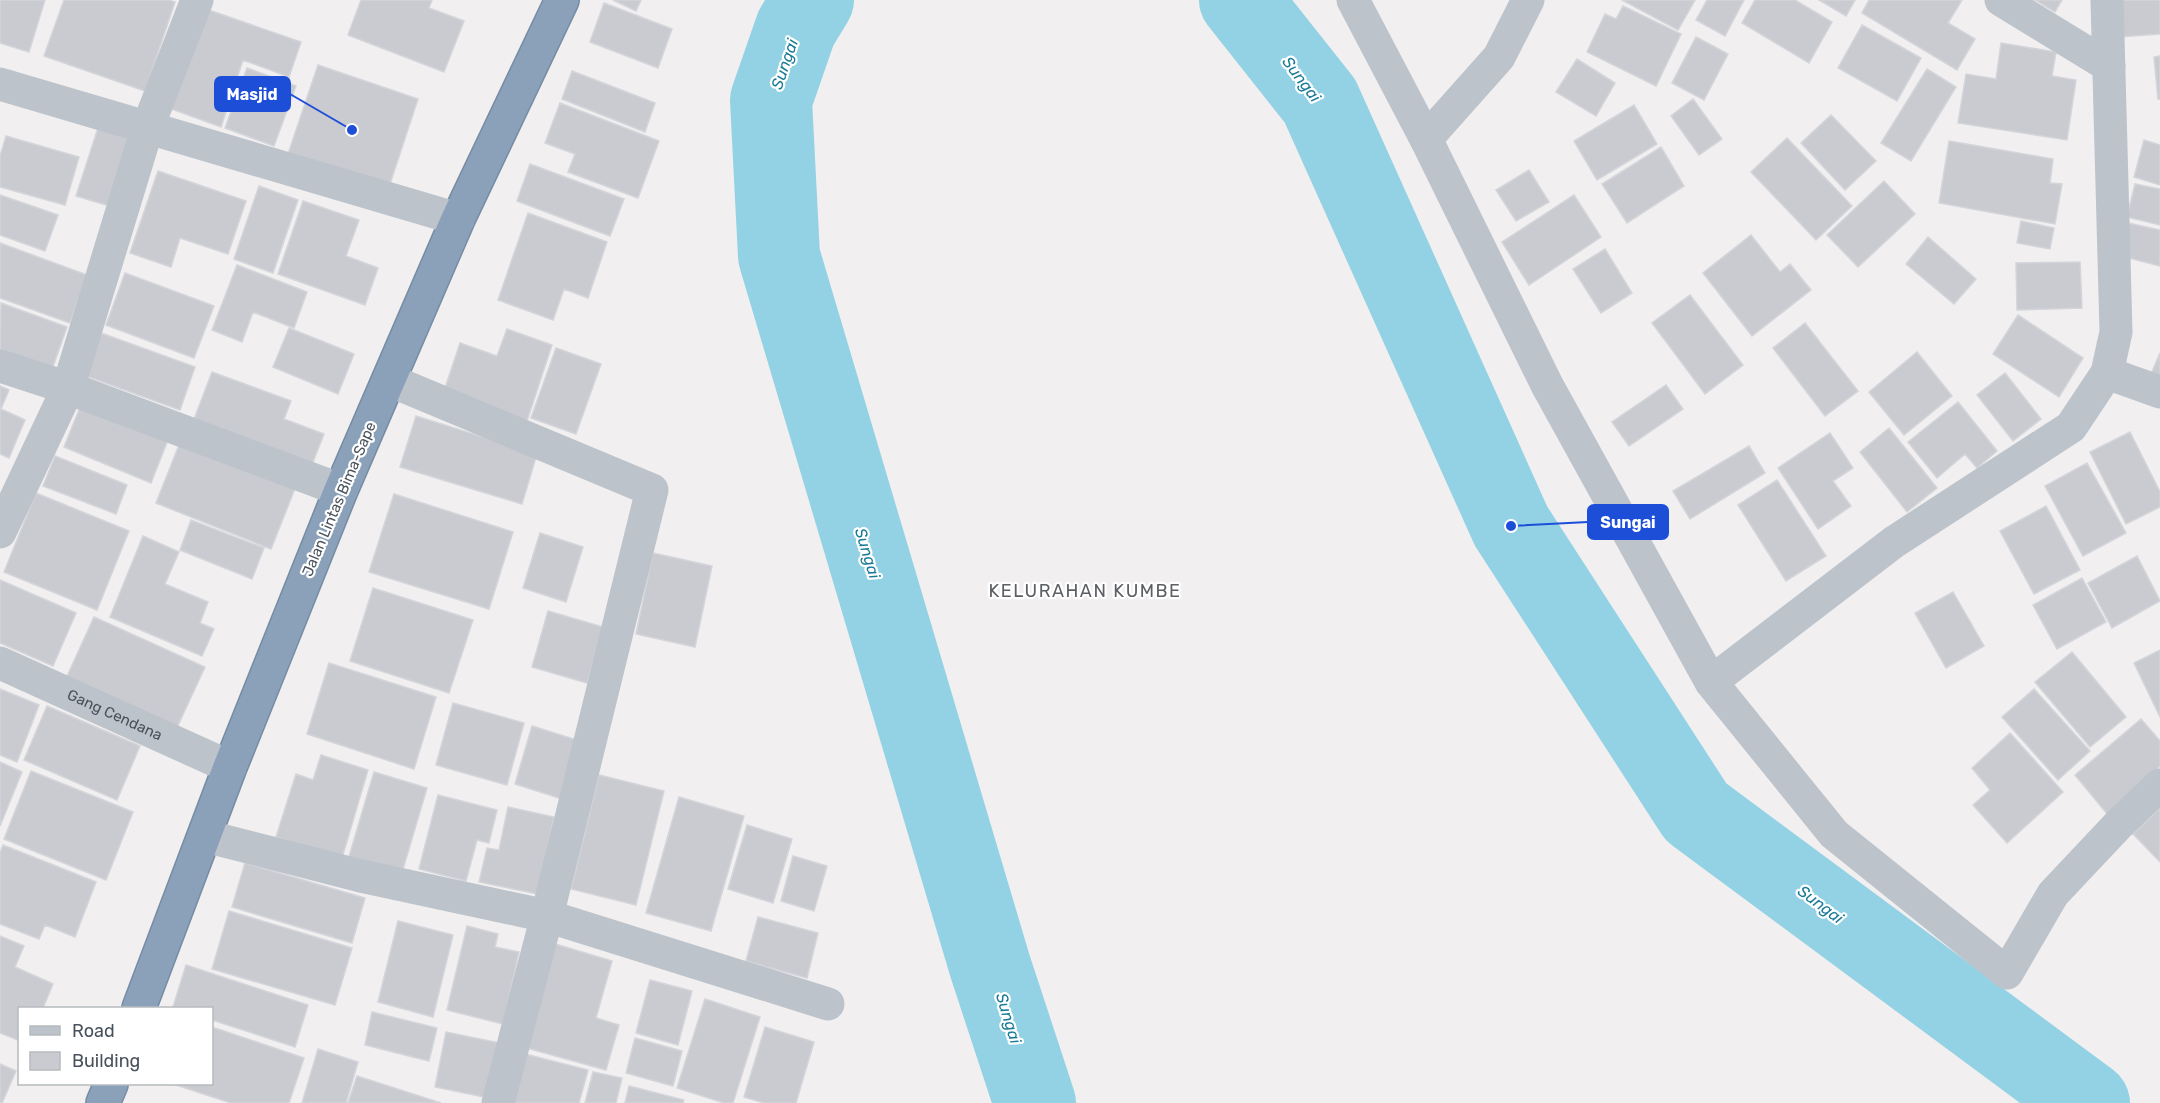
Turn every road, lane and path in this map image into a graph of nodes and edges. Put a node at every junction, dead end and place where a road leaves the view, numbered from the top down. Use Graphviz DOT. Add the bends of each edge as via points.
graph roads {
  1 [pos="197,0"];
  2 [pos="562,0"];
  3 [pos="1353,0"];
  4 [pos="1528,0"];
  5 [pos="2001,0"];
  6 [pos="2107,0"];
  7 [pos="2109,66"];
  8 [pos="0,84"];
  9 [pos="147,129"];
  10 [pos="1426,139"];
  11 [pos="458,219"];
  12 [pos="0,366"];
  13 [pos="2107,373"];
  14 [pos="389,380"];
  15 [pos="68,388"];
  16 [pos="2160,392"];
  17 [pos="341,490"];
  18 [pos="0,532"];
  19 [pos="0,663"];
  20 [pos="1711,682"];
  21 [pos="230,767"];
  22 [pos="2160,785"];
  23 [pos="205,836"];
  24 [pos="547,916"];
  25 [pos="828,1004"];
  26 [pos="139,1007"];
  27 [pos="110,1085"];
  28 [pos="103,1103"];
  29 [pos="498,1103"];
  1 -- 9 [label="street"];
  2 -- 11 [label="highway, Jalan Lintas Bima-Sape"];
  3 -- 10 [label="street"];
  4 -- 10 [label="street" via="1498,57"];
  5 -- 7 [label="street"];
  6 -- 7 [label="street"];
  7 -- 13 [label="street" via="2116,332"];
  8 -- 9 [label="street"];
  9 -- 11 [label="street"];
  9 -- 15 [label="street"];
  10 -- 20 [label="street" via="1547,385"];
  11 -- 14 [label="highway, Jalan Lintas Bima-Sape"];
  12 -- 15 [label="street"];
  13 -- 16 [label="street"];
  13 -- 20 [label="street" via="2071,427 1894,543"];
  14 -- 17 [label="highway, Jalan Lintas Bima-Sape"];
  14 -- 24 [label="street" via="652,490"];
  15 -- 17 [label="street"];
  15 -- 18 [label="street"];
  17 -- 21 [label="highway, Jalan Lintas Bima-Sape"];
  19 -- 21 [label="street, Gang Cendana"];
  20 -- 22 [label="street" via="1834,834 2007,973 2053,894"];
  21 -- 23 [label="highway, Jalan Lintas Bima-Sape"];
  23 -- 24 [label="street" via="361,876"];
  23 -- 26 [label="highway, Jalan Lintas Bima-Sape"];
  24 -- 25 [label="street"];
  24 -- 29 [label="street"];
  27 -- 28 [label="highway"];
}
